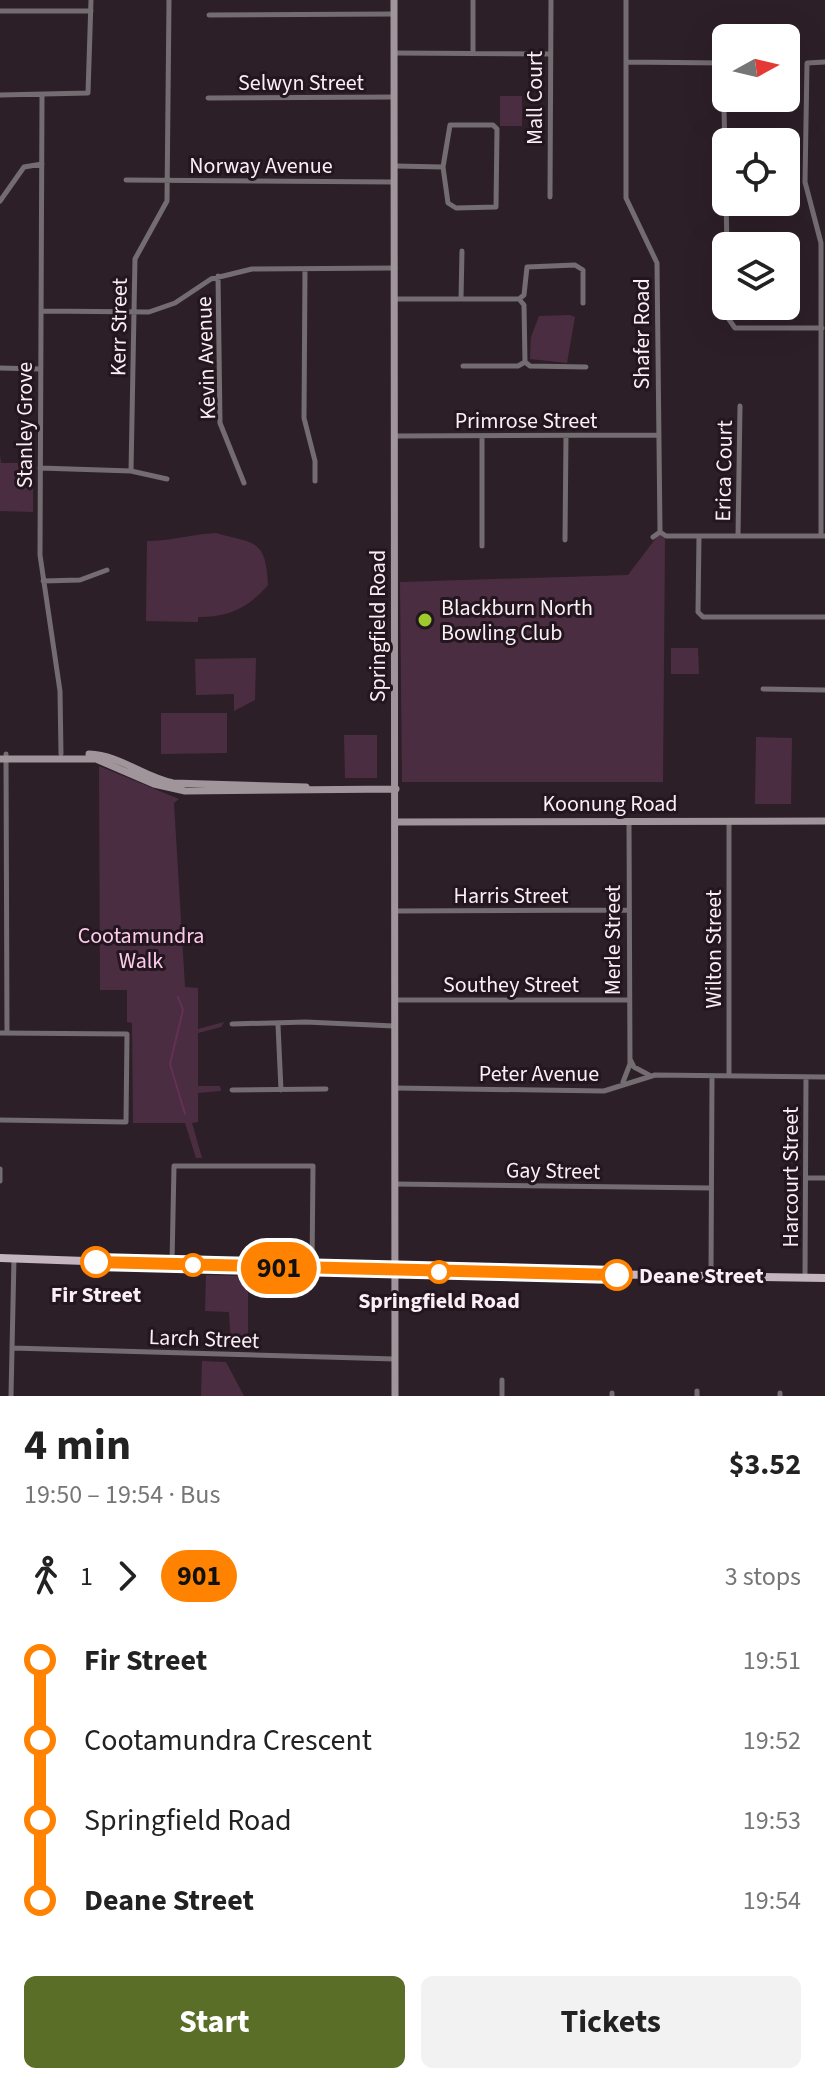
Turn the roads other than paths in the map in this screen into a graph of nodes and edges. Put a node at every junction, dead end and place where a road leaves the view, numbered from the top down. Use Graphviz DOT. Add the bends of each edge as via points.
graph roads {
  1 [pos="91,0"];
  2 [pos="169,0"];
  3 [pos="394,0"];
  4 [pos="473,0"];
  5 [pos="551,0"];
  6 [pos="626,0"];
  7 [pos="0,11"];
  8 [pos="91,11"];
  9 [pos="394,14"];
  10 [pos="209,15"];
  11 [pos="394,53"];
  12 [pos="473,53"];
  13 [pos="551,54"];
  14 [pos="626,62"];
  15 [pos="825,62"];
  16 [pos="0,95"];
  17 [pos="42,95"];
  18 [pos="395,97"];
  19 [pos="208,98"];
  20 [pos="42,164"];
  21 [pos="395,166"];
  22 [pos="443,167"];
  23 [pos="126,180"];
  24 [pos="168,180"];
  25 [pos="395,182"];
  26 [pos="550,197"];
  27 [pos="0,201"];
  28 [pos="727,232"];
  29 [pos="462,251"];
  30 [pos="395,268"];
  31 [pos="305,269"];
  32 [pos="218,276"];
  33 [pos="395,299"];
  34 [pos="461,299"];
  35 [pos="519,299"];
  36 [pos="583,303"];
  37 [pos="41,311"];
  38 [pos="133,312"];
  39 [pos="729,320"];
  40 [pos="823,328"];
  41 [pos="525,362"];
  42 [pos="463,366"];
  43 [pos="586,367"];
  44 [pos="0,368"];
  45 [pos="40,369"];
  46 [pos="740,406"];
  47 [pos="657,435"];
  48 [pos="395,436"];
  49 [pos="482,436"];
  50 [pos="566,436"];
  51 [pos="40,468"];
  52 [pos="131,471"];
  53 [pos="167,479"];
  54 [pos="315,481"];
  55 [pos="244,483"];
  56 [pos="660,532"];
  57 [pos="699,536"];
  58 [pos="738,536"];
  59 [pos="823,536"];
  60 [pos="653,537"];
  61 [pos="565,540"];
  62 [pos="482,546"];
  63 [pos="107,570"];
  64 [pos="43,581"];
  65 [pos="825,617"];
  66 [pos="763,689"];
  67 [pos="825,690"];
  68 [pos="61,756"];
  69 [pos="3,757"];
  70 [pos="106,758"];
  71 [pos="229,784"];
  72 [pos="251,787"];
  73 [pos="396,789"];
  74 [pos="222,790"];
  75 [pos="629,821"];
  76 [pos="729,821"];
  77 [pos="825,821"];
  78 [pos="396,822"];
  79 [pos="628,910"];
  80 [pos="395,911"];
  81 [pos="395,1000"];
  82 [pos="628,1000"];
  83 [pos="232,1024"];
  84 [pos="278,1025"];
  85 [pos="395,1026"];
  86 [pos="3,1033"];
  87 [pos="630,1058"];
  88 [pos="655,1075"];
  89 [pos="712,1076"];
  90 [pos="729,1076"];
  91 [pos="806,1077"];
  92 [pos="825,1077"];
  93 [pos="620,1085"];
  94 [pos="395,1088"];
  95 [pos="326,1089"];
  96 [pos="232,1090"];
  97 [pos="281,1090"];
  98 [pos="0,1120"];
  99 [pos="0,1169"];
  100 [pos="807,1178"];
  101 [pos="825,1178"];
  102 [pos="0,1181"];
  103 [pos="395,1184"];
  104 [pos="711,1188"];
  105 [pos="0,1258"];
  106 [pos="14,1258"];
  107 [pos="172,1264"];
  108 [pos="312,1269"];
  109 [pos="395,1271"];
  110 [pos="711,1276"];
  111 [pos="805,1278"];
  112 [pos="825,1278"];
  113 [pos="12,1348"];
  114 [pos="395,1359"];
  115 [pos="502,1380"];
  116 [pos="11,1396"];
  117 [pos="395,1396"];
  118 [pos="502,1396"];
  1 -- 8 [label="street"];
  2 -- 24 [label="street, Kerr Street"];
  3 -- 9 [label="main road, Springfield Road"];
  4 -- 12 [label="street"];
  5 -- 13 [label="street, Mall Court"];
  6 -- 14 [label="street, Shafer Road"];
  7 -- 8 [label="street"];
  8 -- 17 [label="street" via="88,93"];
  9 -- 10 [label="street"];
  9 -- 11 [label="main road, Springfield Road"];
  11 -- 12 [label="street"];
  11 -- 18 [label="main road, Springfield Road"];
  12 -- 13 [label="street"];
  13 -- 26 [label="street, Mall Court"];
  14 -- 28 [label="street" via="723,63"];
  14 -- 47 [label="street, Shafer Road" via="626,198 657,263"];
  15 -- 40 [label="street" via="807,63 805,182 821,243"];
  16 -- 17 [label="street"];
  17 -- 20 [label="street, Stanley Grove"];
  18 -- 19 [label="street, Selwyn Street"];
  18 -- 21 [label="main road, Springfield Road"];
  20 -- 27 [label="street" via="24,167"];
  20 -- 37 [label="street, Stanley Grove"];
  21 -- 22 [label="street"];
  21 -- 25 [label="main road, Springfield Road"];
  22 -- 22 [label="street" via="450,125 493,125 496,207 456,208 448,203"];
  23 -- 24 [label="street, Norway Avenue"];
  24 -- 25 [label="street, Norway Avenue"];
  24 -- 38 [label="street, Kerr Street" via="161,217 135,259"];
  25 -- 30 [label="main road, Springfield Road"];
  29 -- 34 [label="street"];
  30 -- 31 [label="street"];
  30 -- 33 [label="main road, Springfield Road"];
  31 -- 32 [label="street" via="252,269"];
  31 -- 54 [label="street" via="304,418"];
  32 -- 38 [label="street" via="162,309"];
  32 -- 55 [label="street, Kevin Avenue" via="220,423"];
  33 -- 34 [label="street"];
  33 -- 48 [label="main road, Springfield Road"];
  34 -- 35 [label="street"];
  35 -- 36 [label="street" via="527,267 575,265 583,270"];
  35 -- 41 [label="street" via="524,305"];
  37 -- 38 [label="street"];
  37 -- 45 [label="street, Stanley Grove"];
  38 -- 52 [label="street, Kerr Street"];
  39 -- 40 [label="street" via="735,328"];
  40 -- 59 [label="street"];
  41 -- 42 [label="street"];
  41 -- 43 [label="street"];
  44 -- 45 [label="street"];
  45 -- 51 [label="street, Stanley Grove"];
  46 -- 58 [label="street, Erica Court"];
  47 -- 50 [label="street, Primrose Street"];
  47 -- 56 [label="street, Shafer Road"];
  48 -- 49 [label="street, Primrose Street"];
  48 -- 73 [label="main road, Springfield Road"];
  49 -- 50 [label="street, Primrose Street"];
  49 -- 62 [label="street"];
  50 -- 61 [label="street"];
  51 -- 52 [label="street"];
  51 -- 64 [label="street, Stanley Grove"];
  52 -- 53 [label="street"];
  56 -- 57 [label="street"];
  56 -- 60 [label="street"];
  57 -- 58 [label="street"];
  57 -- 65 [label="street" via="698,612 703,617"];
  58 -- 59 [label="street"];
  63 -- 64 [label="street" via="80,580"];
  64 -- 68 [label="street, Stanley Grove" via="60,691"];
  66 -- 67 [label="street"];
  68 -- 69 [label="main road"];
  68 -- 70 [label="main road"];
  69 -- 86 [label="street"];
  70 -- 71 [label="main road" via="164,781"];
  70 -- 74 [label="main road" via="169,789"];
  71 -- 72 [label="main road"];
  71 -- 74 [label="main road"];
  72 -- 73 [label="main road"];
  72 -- 74 [label="main road"];
  73 -- 78 [label="main road, Springfield Road"];
  75 -- 76 [label="main road, Koonung Road"];
  75 -- 78 [label="main road, Koonung Road"];
  75 -- 79 [label="street, Merle Street"];
  76 -- 77 [label="main road, Koonung Road"];
  76 -- 90 [label="street, Wilton Street"];
  78 -- 80 [label="main road, Springfield Road"];
  79 -- 80 [label="street, Harris Street"];
  79 -- 82 [label="street, Merle Street"];
  80 -- 81 [label="main road, Springfield Road"];
  81 -- 82 [label="street, Southey Street"];
  81 -- 85 [label="main road, Springfield Road"];
  82 -- 87 [label="street, Merle Street"];
  83 -- 84 [label="street"];
  84 -- 85 [label="street"];
  84 -- 97 [label="street"];
  85 -- 94 [label="main road, Springfield Road"];
  86 -- 98 [label="street" via="127,1034 126,1122"];
  87 -- 88 [label="street" via="640,1072"];
  87 -- 93 [label="street, Merle Street"];
  88 -- 89 [label="street, Peter Avenue"];
  88 -- 93 [label="street, Peter Avenue"];
  89 -- 90 [label="street, Peter Avenue"];
  89 -- 104 [label="street"];
  90 -- 91 [label="street, Peter Avenue"];
  91 -- 92 [label="street, Peter Avenue"];
  91 -- 100 [label="street, Harcourt Street"];
  93 -- 94 [label="street, Peter Avenue" via="604,1091"];
  94 -- 103 [label="main road, Springfield Road"];
  95 -- 97 [label="street"];
  96 -- 97 [label="street"];
  99 -- 102 [label="street"];
  100 -- 101 [label="street"];
  100 -- 111 [label="street, Harcourt Street"];
  103 -- 104 [label="street, Gay Street"];
  103 -- 109 [label="main road, Springfield Road"];
  104 -- 110 [label="street"];
  105 -- 106 [label="main road"];
  106 -- 107 [label="main road"];
  106 -- 113 [label="street"];
  107 -- 108 [label="main road"];
  107 -- 108 [label="street" via="174,1166 313,1166"];
  108 -- 109 [label="main road"];
  109 -- 110 [label="main road"];
  109 -- 114 [label="main road, Springfield Road"];
  110 -- 111 [label="main road"];
  111 -- 112 [label="main road"];
  113 -- 114 [label="street, Larch Street"];
  113 -- 116 [label="street"];
  114 -- 117 [label="main road, Springfield Road"];
  115 -- 118 [label="street"];
}
